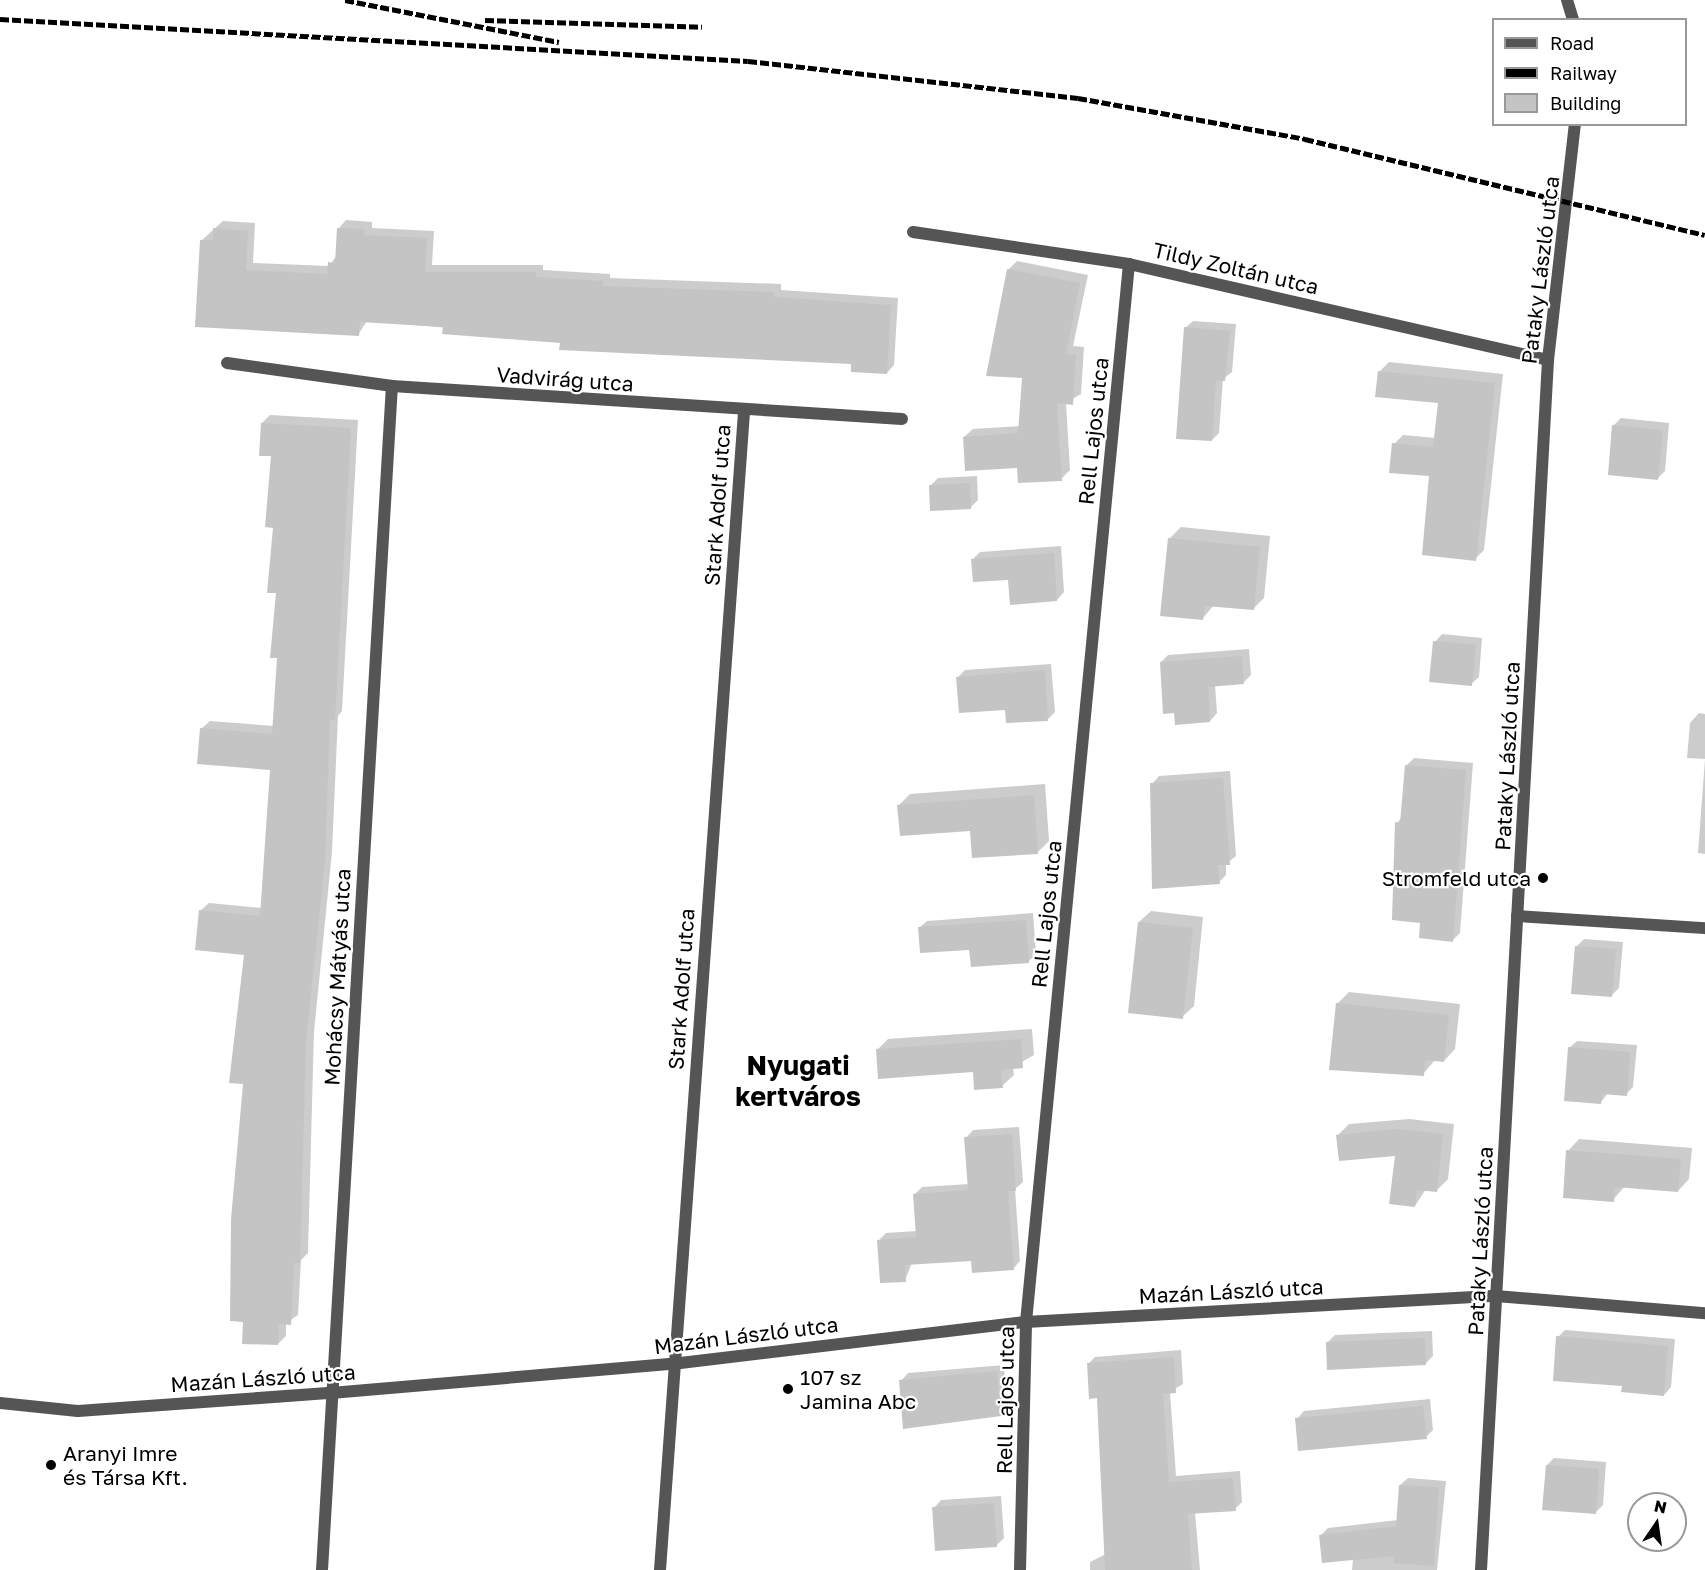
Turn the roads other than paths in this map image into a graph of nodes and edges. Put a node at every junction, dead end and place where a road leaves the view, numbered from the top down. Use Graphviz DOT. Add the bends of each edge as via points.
graph roads {
  1 [pos="1567,0"];
  2 [pos="1572,18"];
  3 [pos="1575,126"];
  4 [pos="913,232"];
  5 [pos="1129,264"];
  6 [pos="1548,360"];
  7 [pos="226,363"];
  8 [pos="392,387"];
  9 [pos="744,412"];
  10 [pos="902,419"];
  11 [pos="1517,916"];
  12 [pos="1705,928"];
  13 [pos="1496,1296"];
  14 [pos="1705,1313"];
  15 [pos="1026,1322"];
  16 [pos="672,1365"];
  17 [pos="331,1393"];
  18 [pos="0,1403"];
  19 [pos="322,1570"];
  20 [pos="660,1570"];
  21 [pos="1020,1570"];
  22 [pos="1481,1570"];
  1 -- 2 [label="street"];
  3 -- 6 [label="street, Pataky László utca"];
  4 -- 5 [label="street, Tildy Zoltán utca"];
  5 -- 6 [label="street, Tildy Zoltán utca"];
  5 -- 15 [label="street, Rell Lajos utca"];
  6 -- 11 [label="street, Pataky László utca"];
  7 -- 8 [label="street, Vadvirág utca"];
  8 -- 9 [label="street, Vadvirág utca"];
  8 -- 17 [label="street, Mohácsy Mátyás utca"];
  9 -- 10 [label="street, Vadvirág utca"];
  9 -- 16 [label="street, Stark Adolf utca"];
  11 -- 12 [label="street"];
  11 -- 13 [label="street, Pataky László utca"];
  13 -- 14 [label="street, Mazán László utca"];
  13 -- 15 [label="street, Mazán László utca"];
  13 -- 22 [label="street, Pataky László utca"];
  15 -- 16 [label="street, Mazán László utca"];
  15 -- 21 [label="street, Rell Lajos utca"];
  16 -- 17 [label="street, Mazán László utca"];
  16 -- 20 [label="street, Stark Adolf utca"];
  17 -- 18 [label="street, Mazán László utca" via="78,1411"];
  17 -- 19 [label="street, Mohácsy Mátyás utca"];
}
